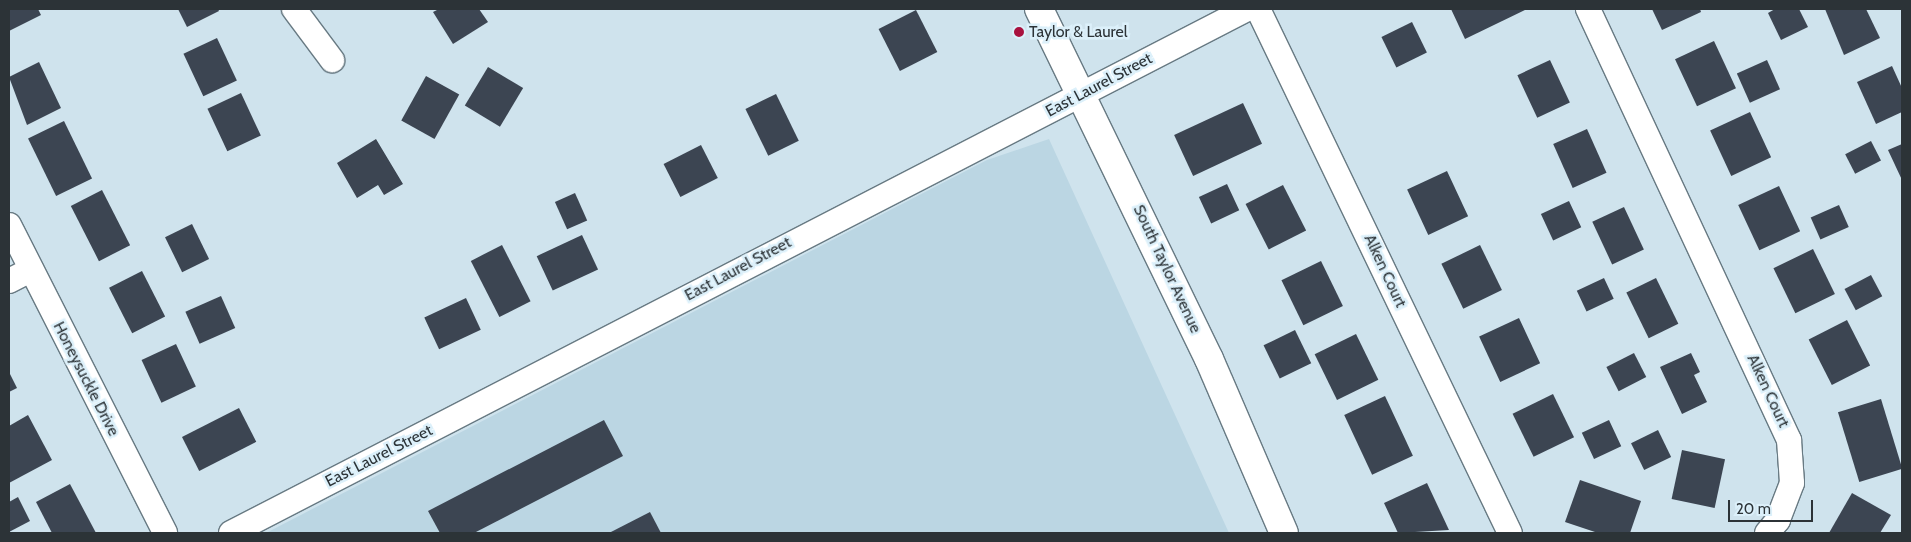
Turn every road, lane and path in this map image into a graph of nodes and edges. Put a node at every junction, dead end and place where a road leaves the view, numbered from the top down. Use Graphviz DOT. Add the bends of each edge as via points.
graph roads {
  1 [pos="294,9"];
  2 [pos="1039,9"];
  3 [pos="1247,9"];
  4 [pos="1258,9"];
  5 [pos="1588,9"];
  6 [pos="332,60"];
  7 [pos="1082,94"];
  8 [pos="9,225"];
  9 [pos="31,270"];
  10 [pos="9,281"];
  11 [pos="165,533"];
  12 [pos="231,533"];
  13 [pos="1284,533"];
  14 [pos="1510,533"];
  15 [pos="1767,533"];
  1 -- 6 [label="street"];
  2 -- 7 [label="street, South Taylor Avenue"];
  3 -- 7 [label="street, East Laurel Street"];
  4 -- 14 [label="street, Alken Court"];
  5 -- 15 [label="street, Alken Court" via="1789,440 1792,482 1778,520"];
  7 -- 12 [label="street, East Laurel Street"];
  7 -- 13 [label="street, South Taylor Avenue" via="1209,359"];
  8 -- 9 [label="street, Honeysuckle Drive"];
  9 -- 10 [label="street"];
  9 -- 11 [label="street, Honeysuckle Drive"];
}
